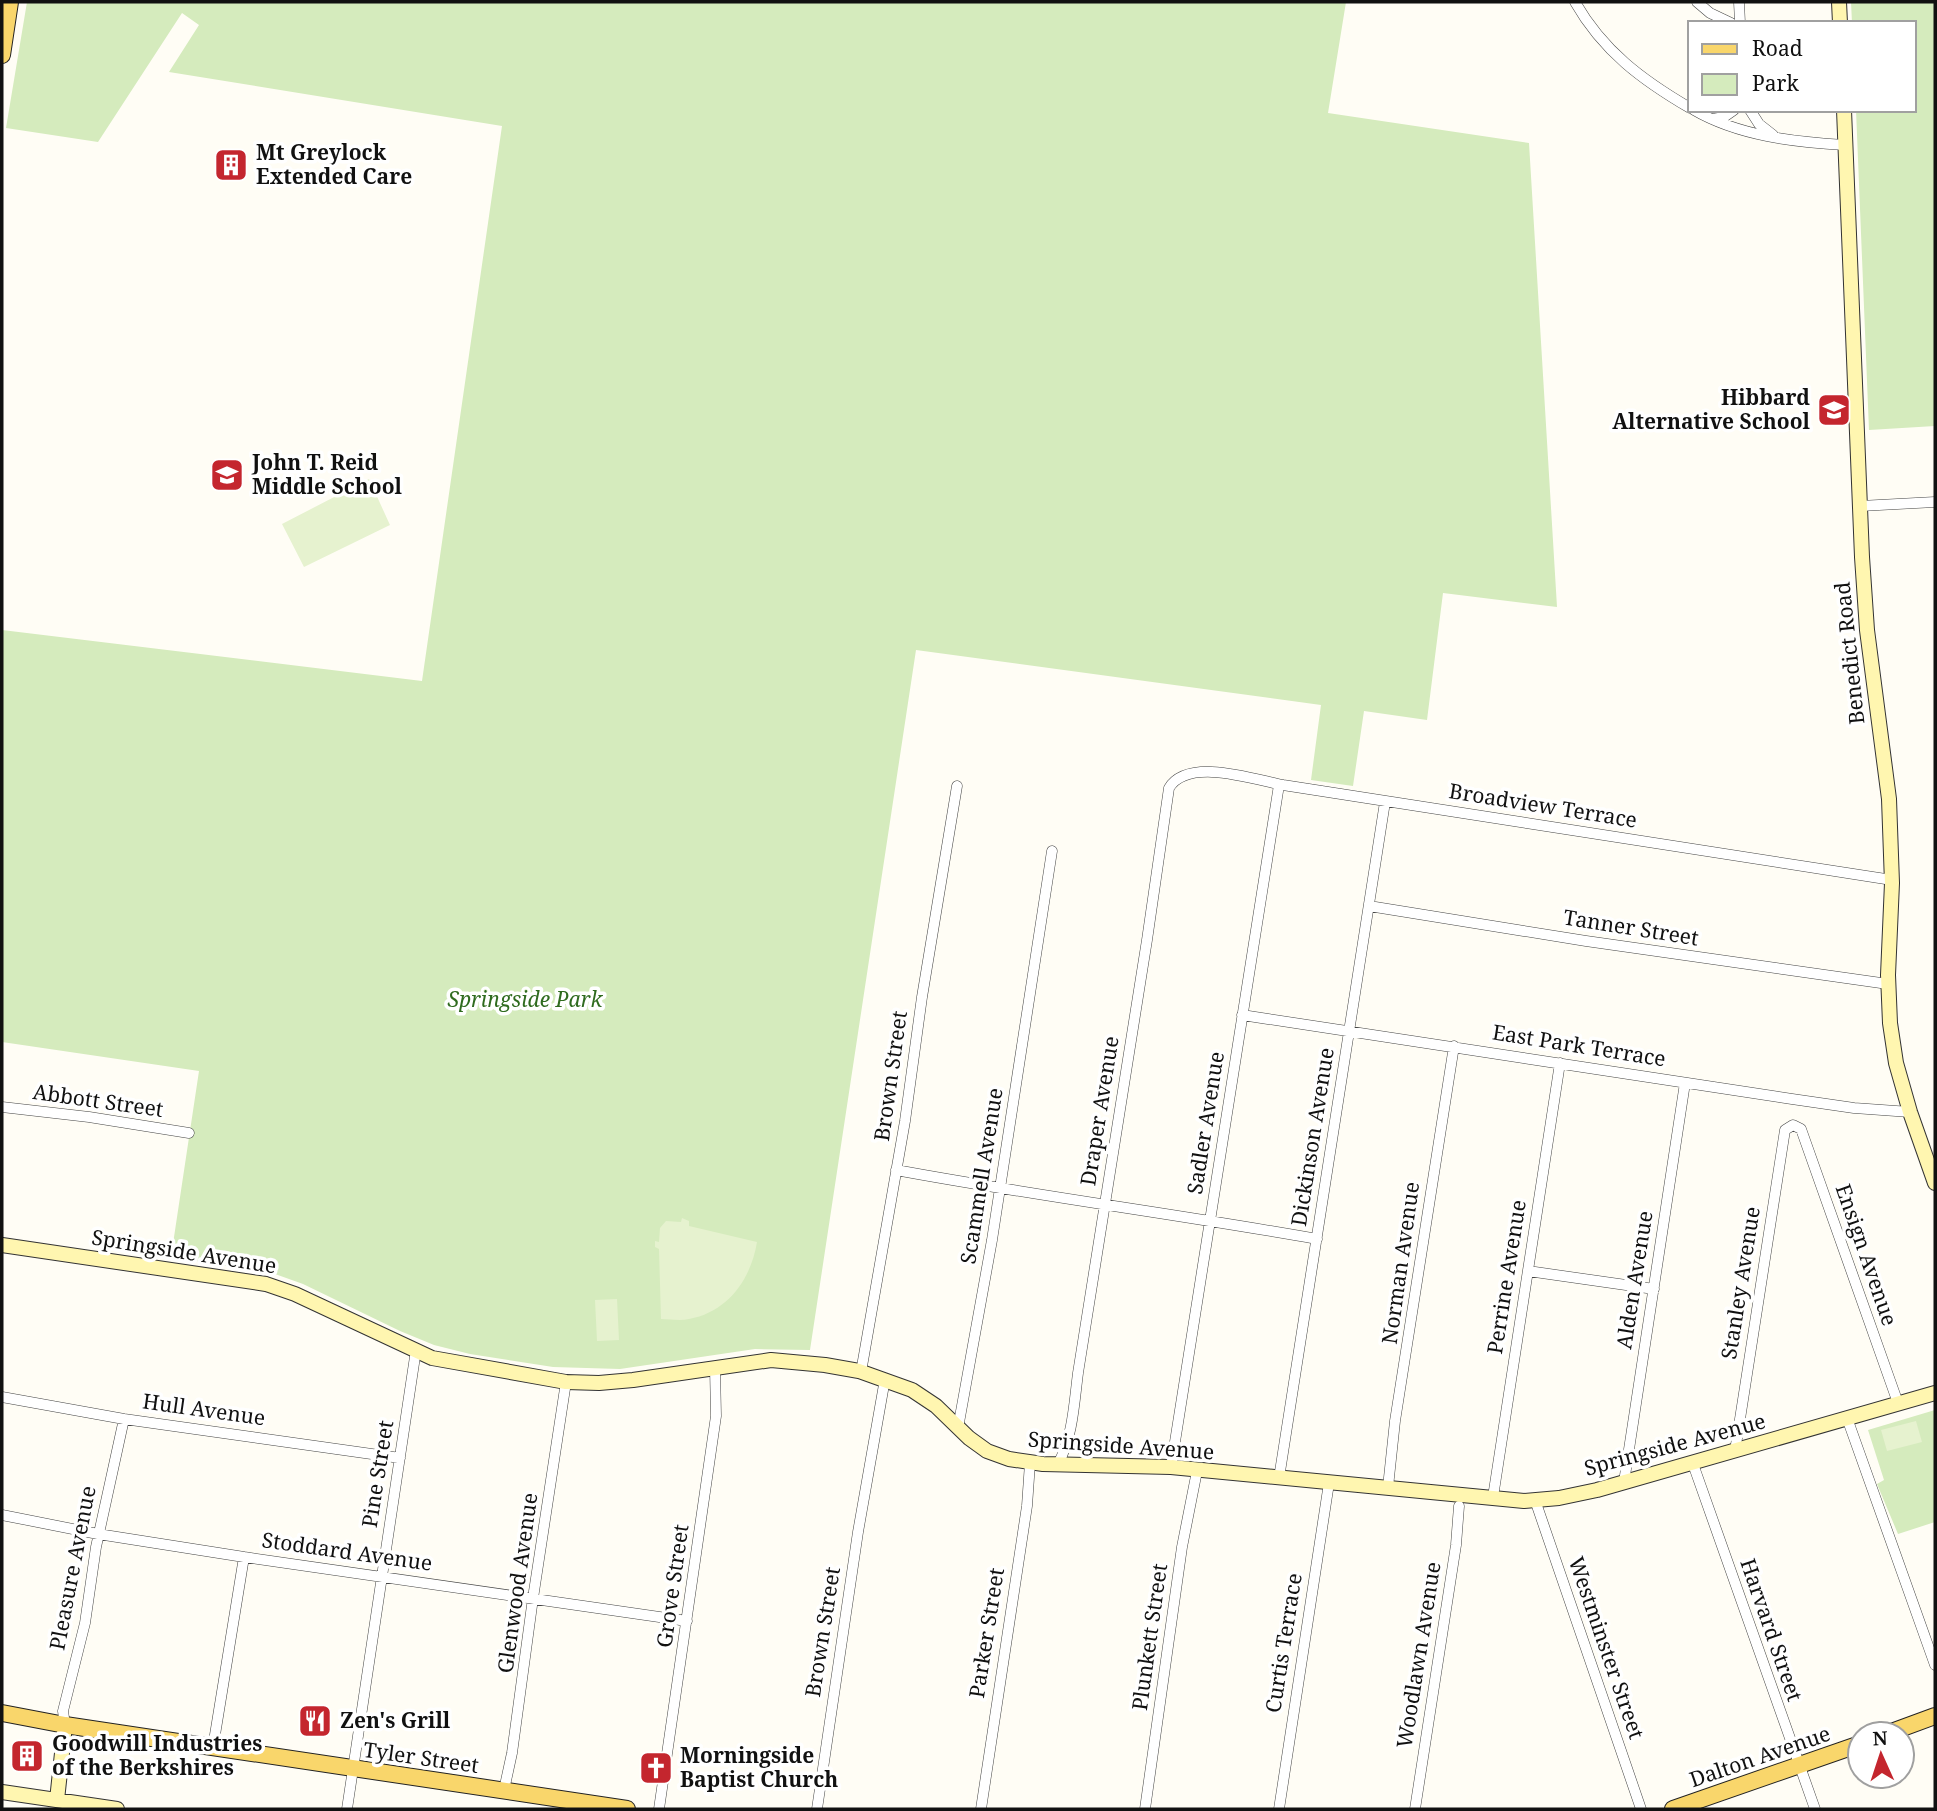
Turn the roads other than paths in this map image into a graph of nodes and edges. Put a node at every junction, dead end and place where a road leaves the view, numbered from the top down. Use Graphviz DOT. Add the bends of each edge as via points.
graph roads {
  1 [pos="10,2"];
  2 [pos="1575,2"];
  3 [pos="1697,2"];
  4 [pos="1740,2"];
  5 [pos="1839,2"];
  6 [pos="1727,21"];
  7 [pos="1740,21"];
  8 [pos="1840,21"];
  9 [pos="2,55"];
  10 [pos="1688,107"];
  11 [pos="1697,112"];
  12 [pos="1731,112"];
  13 [pos="1751,112"];
  14 [pos="1844,112"];
  15 [pos="1710,120"];
  16 [pos="1776,138"];
  17 [pos="1845,145"];
  18 [pos="1935,502"];
  19 [pos="1860,506"];
  20 [pos="1188,773"];
  21 [pos="1279,785"];
  22 [pos="957,786"];
  23 [pos="1385,802"];
  24 [pos="1052,851"];
  25 [pos="1892,880"];
  26 [pos="1369,906"];
  27 [pos="1888,985"];
  28 [pos="1242,1015"];
  29 [pos="1350,1031"];
  30 [pos="1454,1046"];
  31 [pos="1560,1063"];
  32 [pos="1685,1083"];
  33 [pos="2,1107"];
  34 [pos="1910,1112"];
  35 [pos="1793,1125"];
  36 [pos="189,1133"];
  37 [pos="896,1170"];
  38 [pos="1935,1183"];
  39 [pos="1000,1189"];
  40 [pos="1105,1203"];
  41 [pos="1210,1220"];
  42 [pos="1317,1239"];
  43 [pos="2,1245"];
  44 [pos="1528,1271"];
  45 [pos="1654,1289"];
  46 [pos="416,1350"];
  47 [pos="715,1368"];
  48 [pos="862,1372"];
  49 [pos="885,1379"];
  50 [pos="566,1381"];
  51 [pos="1935,1392"];
  52 [pos="2,1397"];
  53 [pos="1898,1403"];
  54 [pos="1847,1418"];
  55 [pos="124,1419"];
  56 [pos="958,1428"];
  57 [pos="1735,1451"];
  58 [pos="400,1458"];
  59 [pos="1030,1463"];
  60 [pos="1058,1464"];
  61 [pos="1693,1464"];
  62 [pos="1171,1468"];
  63 [pos="1196,1471"];
  64 [pos="1279,1478"];
  65 [pos="1624,1482"];
  66 [pos="1329,1483"];
  67 [pos="1388,1487"];
  68 [pos="1493,1497"];
  69 [pos="1535,1500"];
  70 [pos="1459,1506"];
  71 [pos="2,1515"];
  72 [pos="99,1534"];
  73 [pos="244,1557"];
  74 [pos="380,1576"];
  75 [pos="533,1598"];
  76 [pos="687,1622"];
  77 [pos="1935,1665"];
  78 [pos="2,1713"];
  79 [pos="1935,1716"];
  80 [pos="1916,1723"];
  81 [pos="65,1725"];
  82 [pos="212,1747"];
  83 [pos="1846,1749"];
  84 [pos="1798,1765"];
  85 [pos="352,1769"];
  86 [pos="504,1790"];
  87 [pos="2,1792"];
  88 [pos="57,1800"];
  89 [pos="78,1806"];
  90 [pos="117,1809"];
  91 [pos="347,1809"];
  92 [pos="627,1809"];
  93 [pos="659,1809"];
  94 [pos="817,1809"];
  95 [pos="981,1809"];
  96 [pos="1145,1809"];
  97 [pos="1279,1809"];
  98 [pos="1415,1809"];
  99 [pos="1641,1809"];
  100 [pos="1674,1809"];
  101 [pos="1815,1809"];
  1 -- 9 [label="main road"];
  2 -- 10 [label="street" via="1620,61"];
  3 -- 6 [label="street"];
  4 -- 7 [label="street"];
  5 -- 8 [label="street"];
  11 -- 15 [label="street"];
  12 -- 15 [label="street"];
  13 -- 16 [label="street"];
  14 -- 17 [label="street, Benedict Road"];
  15 -- 16 [label="street"];
  16 -- 17 [label="street"];
  17 -- 19 [label="street, Benedict Road"];
  18 -- 19 [label="street"];
  19 -- 25 [label="street, Benedict Road" via="1867,630 1889,799"];
  20 -- 21 [label="street, Broadview Terrace" via="1209,772"];
  20 -- 40 [label="street, Draper Avenue" via="1174,779 1169,788"];
  21 -- 23 [label="street, Broadview Terrace"];
  21 -- 28 [label="street, Sadler Avenue"];
  22 -- 37 [label="street, Brown Street"];
  23 -- 25 [label="street, Broadview Terrace"];
  23 -- 26 [label="street, Dickinson Avenue"];
  24 -- 39 [label="street, Scammell Avenue"];
  25 -- 27 [label="street, Benedict Road"];
  26 -- 27 [label="street, Tanner Street"];
  26 -- 29 [label="street, Dickinson Avenue"];
  27 -- 34 [label="street, Benedict Road" via="1893,1045"];
  28 -- 29 [label="street, East Park Terrace"];
  28 -- 41 [label="street, Sadler Avenue"];
  29 -- 30 [label="street, East Park Terrace"];
  29 -- 42 [label="street, Dickinson Avenue"];
  30 -- 31 [label="street, East Park Terrace"];
  30 -- 67 [label="street, Norman Avenue"];
  31 -- 32 [label="street, East Park Terrace"];
  31 -- 44 [label="street, Perrine Avenue"];
  32 -- 34 [label="street, East Park Terrace"];
  32 -- 45 [label="street, Alden Avenue"];
  33 -- 36 [label="street, Abbott Street"];
  34 -- 38 [label="street, Benedict Road"];
  35 -- 53 [label="street, Ensign Avenue" via="1801,1129"];
  35 -- 57 [label="street, Stanley Avenue" via="1785,1130"];
  37 -- 39 [label="street"];
  37 -- 48 [label="street, Brown Street"];
  39 -- 40 [label="street"];
  39 -- 56 [label="street, Scammell Avenue"];
  40 -- 41 [label="street"];
  40 -- 60 [label="street, Draper Avenue" via="1068,1442"];
  41 -- 42 [label="street"];
  41 -- 62 [label="street, Sadler Avenue"];
  42 -- 64 [label="street, Dickinson Avenue"];
  43 -- 46 [label="street, Springside Avenue" via="265,1283"];
  44 -- 45 [label="street"];
  44 -- 68 [label="street, Perrine Avenue"];
  45 -- 65 [label="street, Alden Avenue"];
  46 -- 50 [label="street, Springside Avenue" via="443,1360"];
  46 -- 58 [label="street, Pine Street"];
  47 -- 48 [label="street, Springside Avenue" via="771,1360"];
  47 -- 50 [label="street, Springside Avenue" via="599,1383"];
  47 -- 76 [label="street, Grove Street" via="716,1416"];
  48 -- 49 [label="street, Springside Avenue"];
  49 -- 56 [label="street, Springside Avenue" via="936,1406"];
  49 -- 94 [label="street, Brown Street"];
  50 -- 75 [label="street, Glenwood Avenue"];
  51 -- 53 [label="street, Springside Avenue"];
  52 -- 55 [label="street, Hull Avenue"];
  53 -- 54 [label="street, Springside Avenue"];
  54 -- 57 [label="street, Springside Avenue"];
  54 -- 77 [label="street"];
  55 -- 58 [label="street, Hull Avenue"];
  55 -- 72 [label="street, Pleasure Avenue"];
  56 -- 59 [label="street, Springside Avenue" via="987,1451"];
  57 -- 61 [label="street, Springside Avenue"];
  58 -- 74 [label="street, Pine Street"];
  59 -- 60 [label="street, Springside Avenue"];
  59 -- 95 [label="street, Parker Street"];
  60 -- 62 [label="street, Springside Avenue"];
  61 -- 65 [label="street, Springside Avenue"];
  61 -- 84 [label="street, Harvard Street"];
  62 -- 63 [label="street, Springside Avenue"];
  63 -- 64 [label="street, Springside Avenue"];
  63 -- 96 [label="street, Plunkett Street"];
  64 -- 66 [label="street, Springside Avenue"];
  65 -- 69 [label="street, Springside Avenue"];
  66 -- 67 [label="street, Springside Avenue"];
  66 -- 97 [label="street, Curtis Terrace"];
  67 -- 68 [label="street, Springside Avenue"];
  68 -- 69 [label="street, Springside Avenue"];
  69 -- 99 [label="street, Westminster Street"];
  70 -- 98 [label="street, Woodlawn Avenue"];
  71 -- 72 [label="street, Stoddard Avenue"];
  72 -- 73 [label="street, Stoddard Avenue"];
  72 -- 81 [label="street, Pleasure Avenue" via="85,1623 63,1711"];
  73 -- 74 [label="street, Stoddard Avenue"];
  73 -- 82 [label="street"];
  74 -- 75 [label="street, Stoddard Avenue"];
  74 -- 85 [label="street, Pine Street"];
  75 -- 76 [label="street, Stoddard Avenue"];
  75 -- 86 [label="street, Glenwood Avenue"];
  76 -- 93 [label="street, Grove Street"];
  78 -- 81 [label="main road, Tyler Street"];
  79 -- 80 [label="main road"];
  81 -- 82 [label="main road, Tyler Street"];
  81 -- 88 [label="street"];
  82 -- 85 [label="main road, Tyler Street"];
  83 -- 84 [label="main road, Dalton Avenue"];
  84 -- 100 [label="main road, Dalton Avenue"];
  84 -- 101 [label="street, Harvard Street"];
  85 -- 86 [label="main road, Tyler Street"];
  85 -- 91 [label="street, Pine Street"];
  86 -- 92 [label="main road, Tyler Street"];
  87 -- 88 [label="street"];
  88 -- 89 [label="street"];
  89 -- 90 [label="street"];
}
